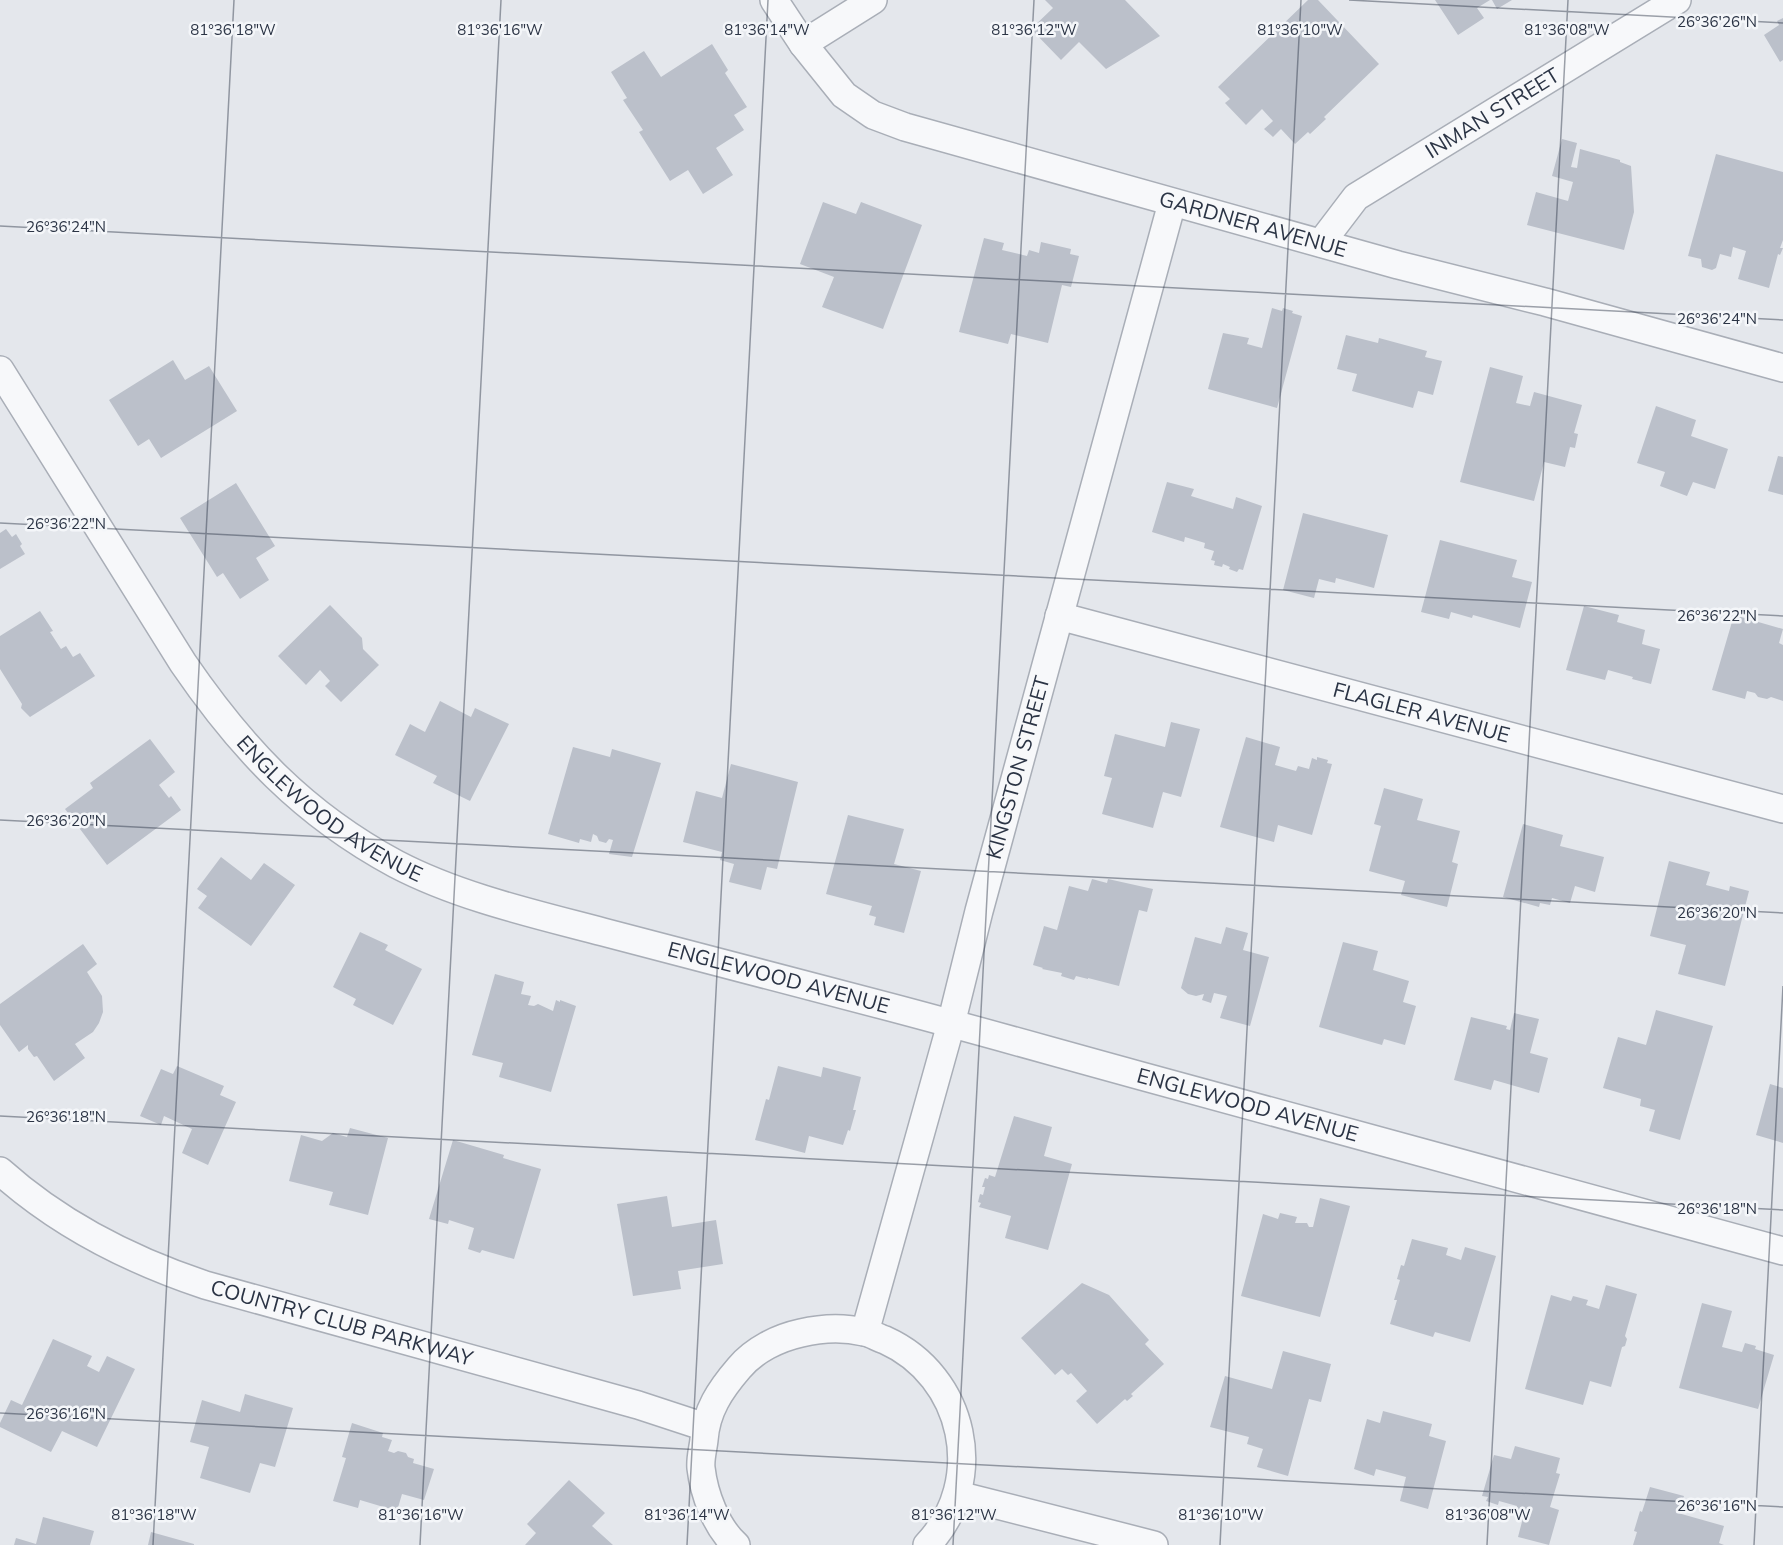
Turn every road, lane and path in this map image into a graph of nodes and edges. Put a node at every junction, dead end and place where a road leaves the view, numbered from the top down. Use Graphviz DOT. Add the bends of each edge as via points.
graph roads {
  1 [pos="774,0"];
  2 [pos="873,0"];
  3 [pos="1677,0"];
  4 [pos="803,44"];
  5 [pos="1172,203"];
  6 [pos="1321,243"];
  7 [pos="1783,368"];
  8 [pos="0,370"];
  9 [pos="1059,616"];
  10 [pos="1783,809"];
  11 [pos="951,1024"];
  12 [pos="0,1171"];
  13 [pos="1783,1251"];
  14 [pos="865,1332"];
  15 [pos="705,1427"];
  16 [pos="958,1495"];
  17 [pos="736,1545"];
  18 [pos="927,1545"];
  19 [pos="1154,1545"];
  1 -- 4 [label="street, GARDNER AVENUE"];
  2 -- 4 [label="street"];
  3 -- 6 [label="street, INMAN STREET" via="1356,197"];
  4 -- 5 [label="street, GARDNER AVENUE" via="844,95 873,115"];
  5 -- 6 [label="street, GARDNER AVENUE"];
  5 -- 9 [label="street, KINGSTON STREET"];
  6 -- 7 [label="street, GARDNER AVENUE"];
  8 -- 11 [label="street, ENGLEWOOD AVENUE" via="209,702 271,773 335,827 425,878 515,908"];
  9 -- 10 [label="street, FLAGLER AVENUE"];
  9 -- 11 [label="street, KINGSTON STREET"];
  11 -- 13 [label="street, ENGLEWOOD AVENUE"];
  11 -- 14 [label="street, KINGSTON STREET"];
  12 -- 15 [label="street, COUNTRY CLUB PARKWAY" via="93,1237 167,1273"];
  14 -- 15 [label="street" via="824,1328 783,1337 748,1358 721,1389"];
  14 -- 16 [label="street" via="903,1348 934,1376 955,1413 963,1453"];
  15 -- 17 [label="street" via="701,1467 710,1505"];
  16 -- 18 [label="street" via="940,1531"];
  16 -- 19 [label="street"];
}
